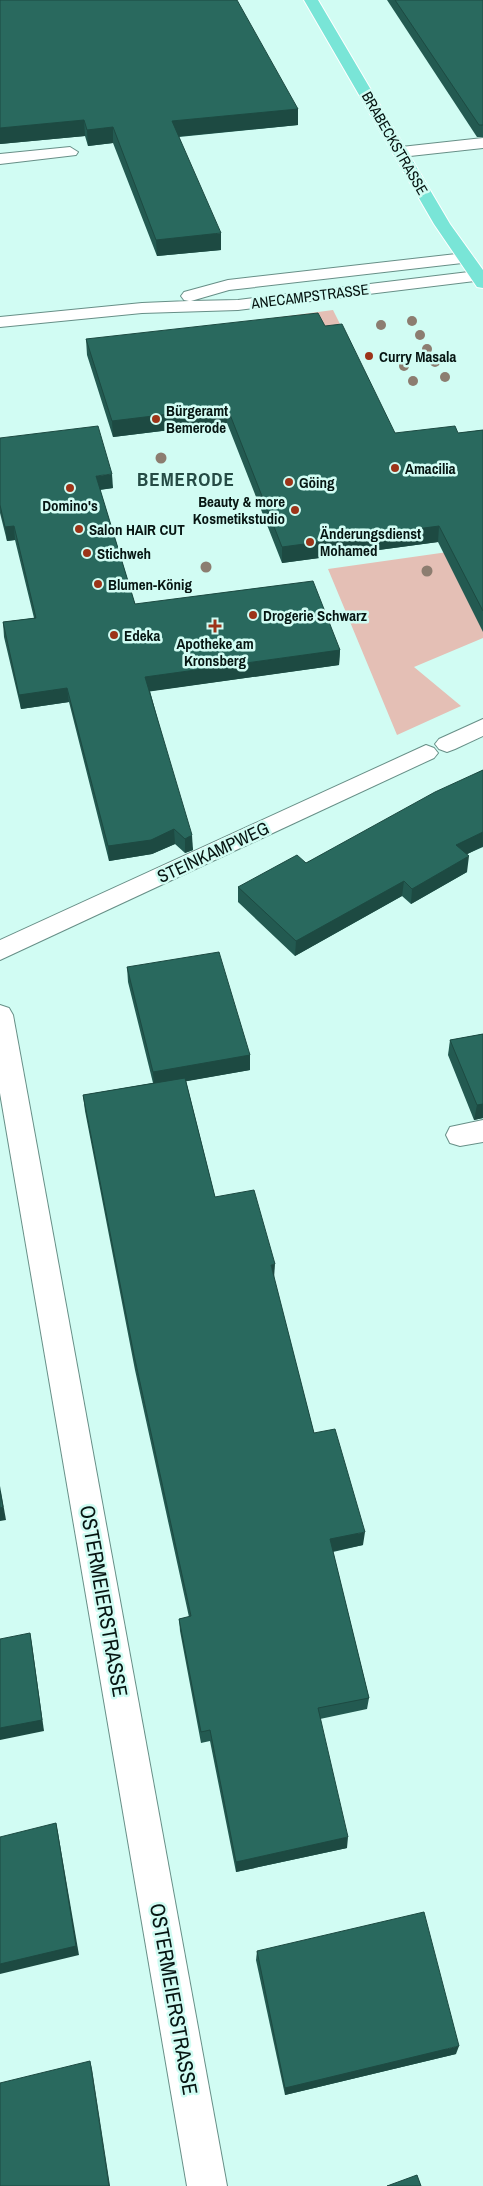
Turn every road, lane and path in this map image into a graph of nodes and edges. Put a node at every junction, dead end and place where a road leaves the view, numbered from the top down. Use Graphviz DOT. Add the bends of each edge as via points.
graph roads {
  1 [pos="311,0"];
  2 [pos="483,143"];
  3 [pos="70,152"];
  4 [pos="401,152"];
  5 [pos="0,159"];
  6 [pos="483,256"];
  7 [pos="465,258"];
  8 [pos="481,278"];
  9 [pos="142,308"];
  10 [pos="0,322"];
  11 [pos="483,727"];
  12 [pos="0,951"];
  13 [pos="0,1015"];
  14 [pos="207,2186"];
  1 -- 4 [label="main road, BRABECKSTRASSE"];
  2 -- 4 [label="street"];
  3 -- 5 [label="street"];
  4 -- 7 [label="main road, BRABECKSTRASSE"];
  6 -- 7 [label="main road"];
  7 -- 8 [label="main road, BRABECKSTRASSE"];
  7 -- 9 [label="street, ANECAMPSTRASSE" via="228,286"];
  8 -- 9 [label="street, ANECAMPSTRASSE" via="238,305"];
  9 -- 10 [label="street, ANECAMPSTRASSE"];
  11 -- 12 [label="street, STEINKAMPWEG"];
  13 -- 14 [label="street, OSTERMEIERSTRASSE"];
}
